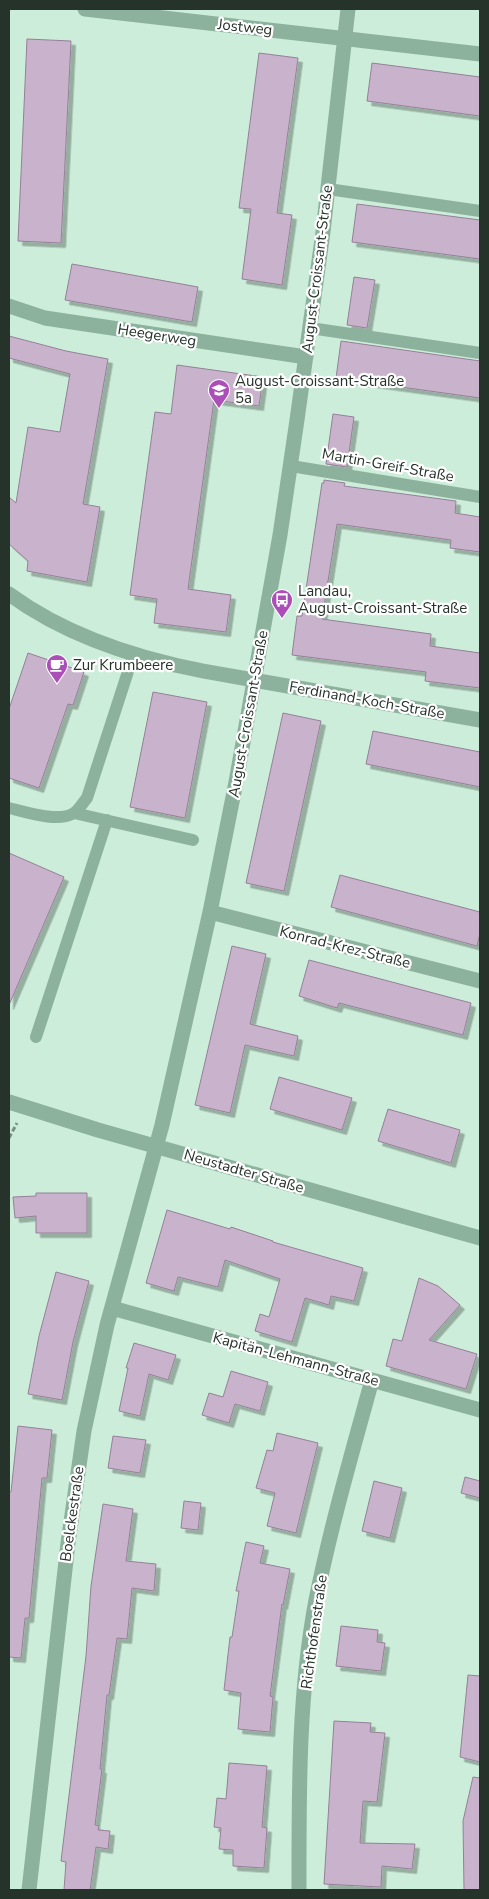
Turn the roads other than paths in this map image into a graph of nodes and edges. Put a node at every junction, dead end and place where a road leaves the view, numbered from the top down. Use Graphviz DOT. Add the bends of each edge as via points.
graph roads {
  1 [pos="85,9"];
  2 [pos="348,9"];
  3 [pos="123,11"];
  4 [pos="345,38"];
  5 [pos="480,54"];
  6 [pos="328,190"];
  7 [pos="480,211"];
  8 [pos="9,306"];
  9 [pos="310,328"];
  10 [pos="480,353"];
  11 [pos="306,357"];
  12 [pos="291,466"];
  13 [pos="480,497"];
  14 [pos="9,594"];
  15 [pos="134,653"];
  16 [pos="254,680"];
  17 [pos="480,720"];
  18 [pos="9,808"];
  19 [pos="74,813"];
  20 [pos="107,820"];
  21 [pos="193,840"];
  22 [pos="210,912"];
  23 [pos="480,981"];
  24 [pos="36,1037"];
  25 [pos="9,1102"];
  26 [pos="156,1146"];
  27 [pos="480,1238"];
  28 [pos="112,1308"];
  29 [pos="372,1380"];
  30 [pos="480,1410"];
  31 [pos="29,1890"];
  32 [pos="299,1890"];
  1 -- 3 [label="street, Jostweg"];
  2 -- 4 [label="street, August-Croissant-Straße"];
  3 -- 4 [label="street, Jostweg"];
  4 -- 5 [label="street, Jostweg"];
  4 -- 6 [label="street, August-Croissant-Straße"];
  6 -- 7 [label="lane"];
  6 -- 9 [label="street, August-Croissant-Straße"];
  8 -- 11 [label="street, Heegerweg" via="52,319"];
  9 -- 10 [label="lane"];
  9 -- 11 [label="street, August-Croissant-Straße"];
  11 -- 12 [label="street, August-Croissant-Straße"];
  12 -- 13 [label="lane, Martin-Greif-Straße"];
  12 -- 16 [label="street, August-Croissant-Straße"];
  14 -- 15 [label="street, Ferdinand-Koch-Straße" via="66,629"];
  15 -- 16 [label="street, Ferdinand-Koch-Straße" via="185,668"];
  15 -- 19 [label="lane" via="87,798"];
  16 -- 17 [label="street, Ferdinand-Koch-Straße"];
  16 -- 22 [label="street, August-Croissant-Straße"];
  18 -- 19 [label="lane" via="49,817"];
  19 -- 20 [label="lane"];
  20 -- 21 [label="lane"];
  20 -- 24 [label="lane"];
  22 -- 23 [label="street, Konrad-Krez-Straße"];
  22 -- 26 [label="street, August-Croissant-Straße"];
  25 -- 26 [label="street, Neustadter Straße"];
  26 -- 27 [label="street, Neustadter Straße"];
  26 -- 28 [label="street, Boelckestraße"];
  28 -- 29 [label="street, Kapitän-Lehmann-Straße"];
  28 -- 31 [label="street, Boelckestraße" via="92,1385 76,1485"];
  29 -- 30 [label="street, Kapitän-Lehmann-Straße"];
  29 -- 32 [label="street, Richthofenstraße" via="316,1601 302,1736"];
}
